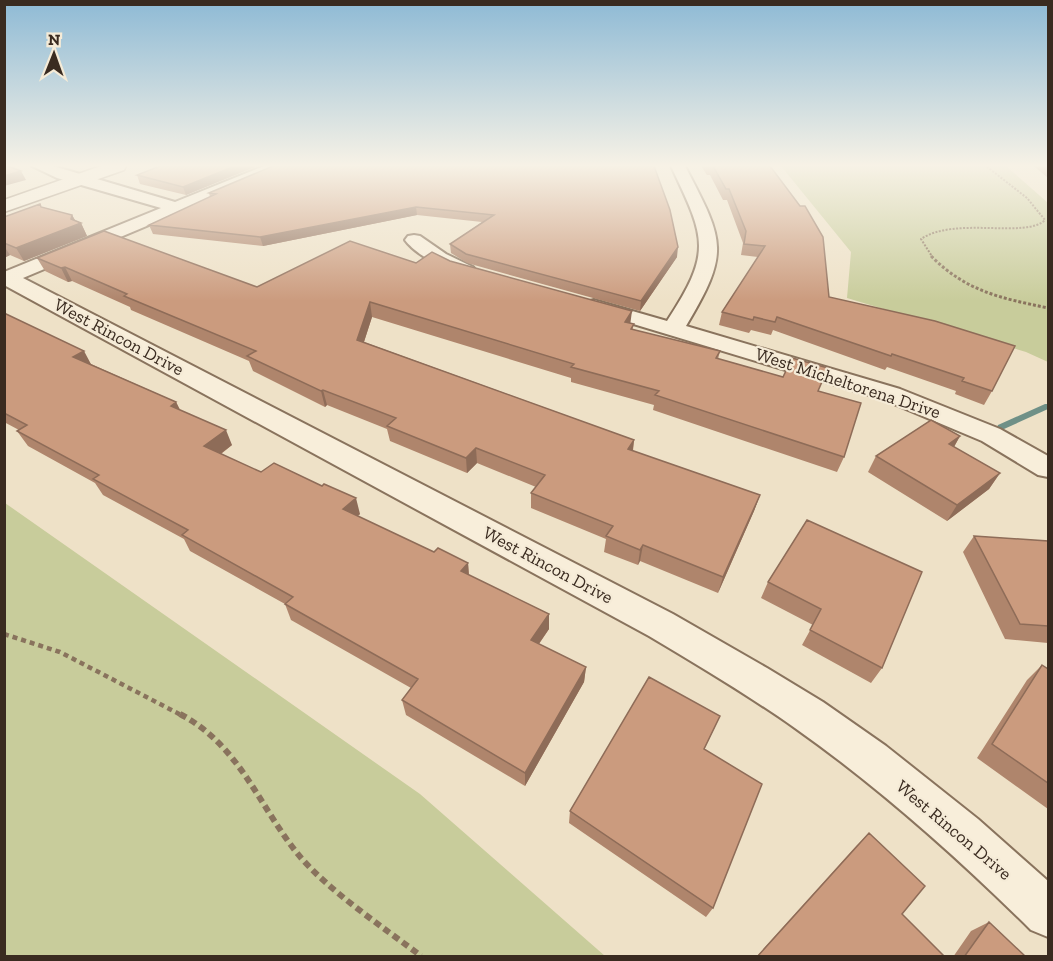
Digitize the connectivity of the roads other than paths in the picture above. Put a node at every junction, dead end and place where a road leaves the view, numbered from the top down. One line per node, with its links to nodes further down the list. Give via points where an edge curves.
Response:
1 (170, 211): 8 (street, West Rincon Drive, via 8,278 661,625 731,666 810,716 882,769)
2 (698, 211): 6 (street, via 708,233 707,260 696,292)
3 (414, 240): 4 (street, via 459,269)
4 (481, 275)
5 (572, 300): 6 (street, West Micheltorena Drive)
6 (673, 329): 7 (street, West Micheltorena Drive, via 891,394 992,435)
7 (1048, 468)
8 (1048, 913)

